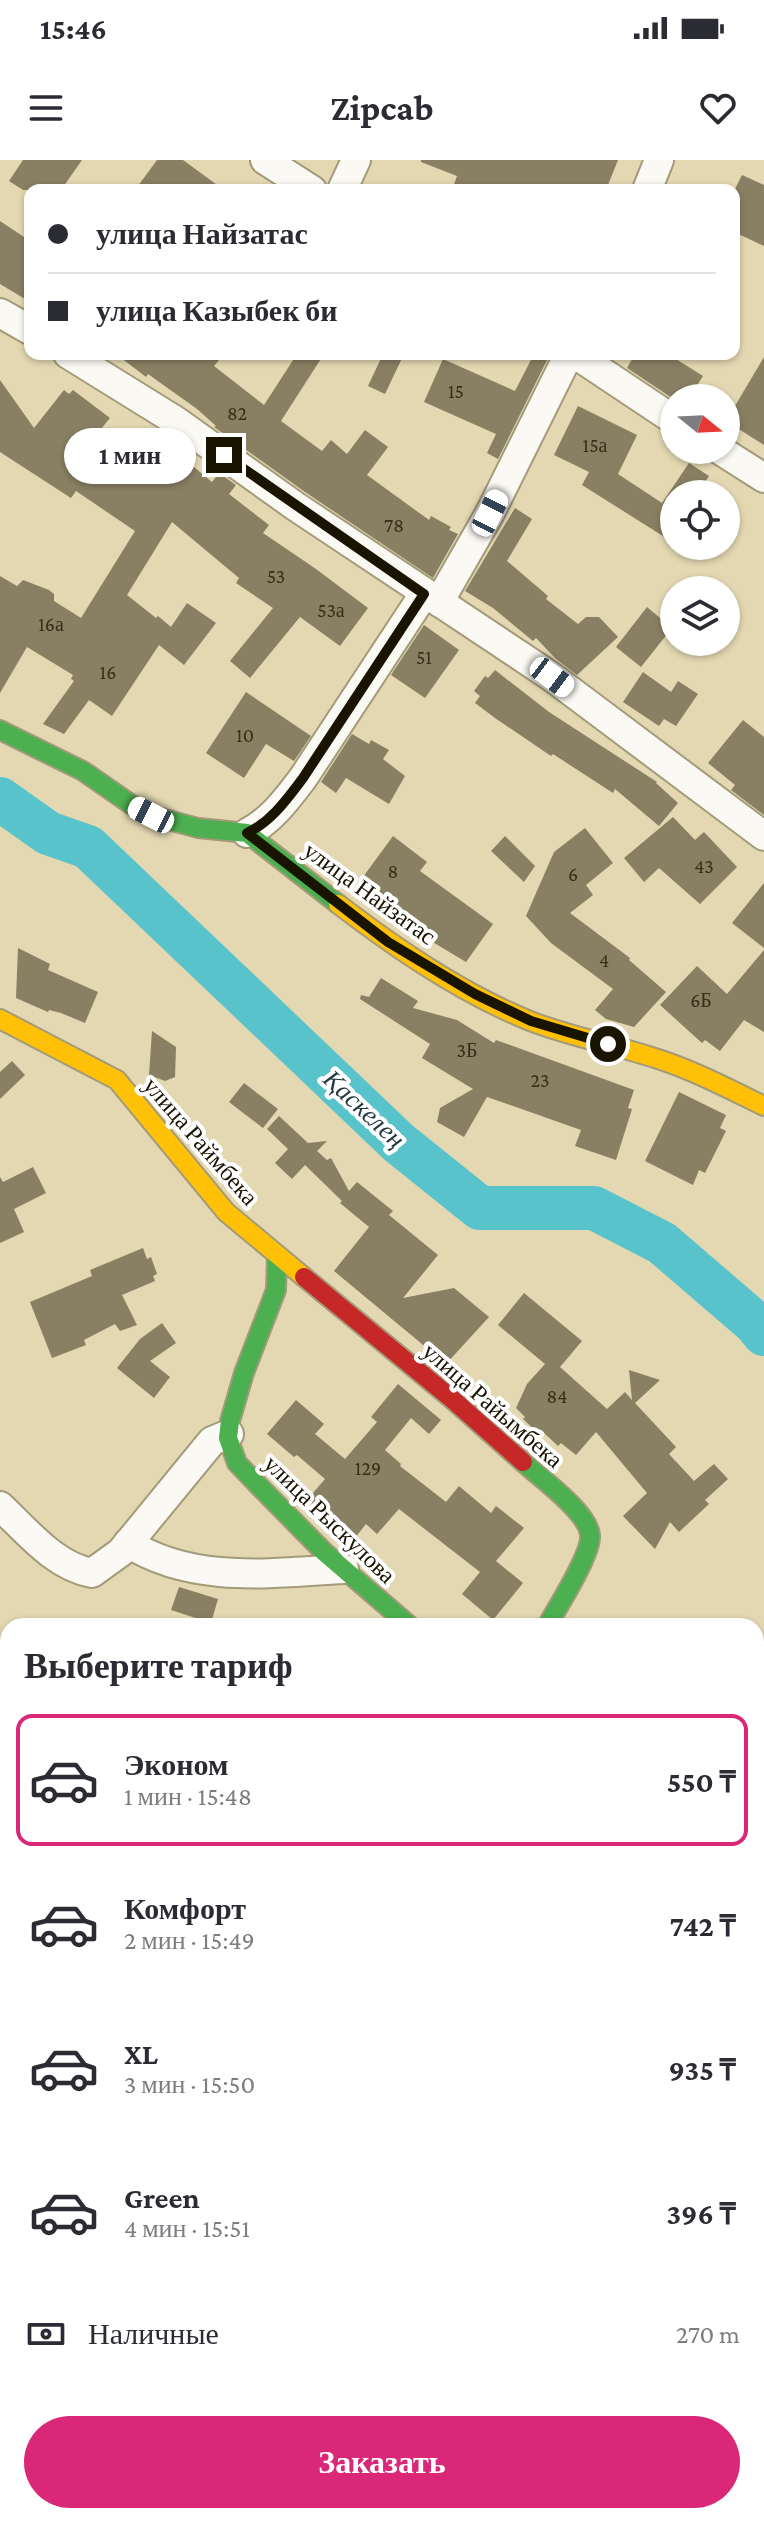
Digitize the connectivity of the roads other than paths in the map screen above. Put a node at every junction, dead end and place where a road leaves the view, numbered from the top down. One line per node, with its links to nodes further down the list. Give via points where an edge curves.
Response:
1 (265, 160): 4 (street)
2 (356, 160): 5 (street)
3 (659, 160): 6 (street)
4 (303, 184)
5 (345, 184)
6 (649, 184)
7 (0, 313): 8 (street)
8 (24, 327)
9 (78, 360): 15 (street, via 176,421)
10 (574, 360): 15 (street, via 490,513)
11 (584, 360): 12 (street)
12 (660, 411)
13 (740, 463): 14 (street)
14 (764, 478)
15 (432, 598): 17 (street, via 283,804); 18 (street, via 552,677)
16 (0, 730): 17 (street, via 85,772 151,815)
17 (247, 833): 20 (street, улица Найзатас, via 388,942 475,994 531,1021 706,1077)
18 (764, 836)
19 (0, 1019): 21 (street, улица Раймбека, via 117,1080 226,1212)
20 (764, 1106)
21 (277, 1255): 22 (street, via 276,1290 244,1373); 27 (street, улица Райымбека, via 579,1512 590,1535 586,1554)
22 (229, 1434): 24 (street, via 212,1441); 25 (street, улица Рыскулова, via 237,1463)
23 (0, 1506): 24 (street, via 75,1569 92,1573)
24 (128, 1543): 25 (street, via 183,1567 229,1574)
25 (344, 1569): 26 (street, улица Рыскулова)
26 (401, 1618)
27 (551, 1618)

